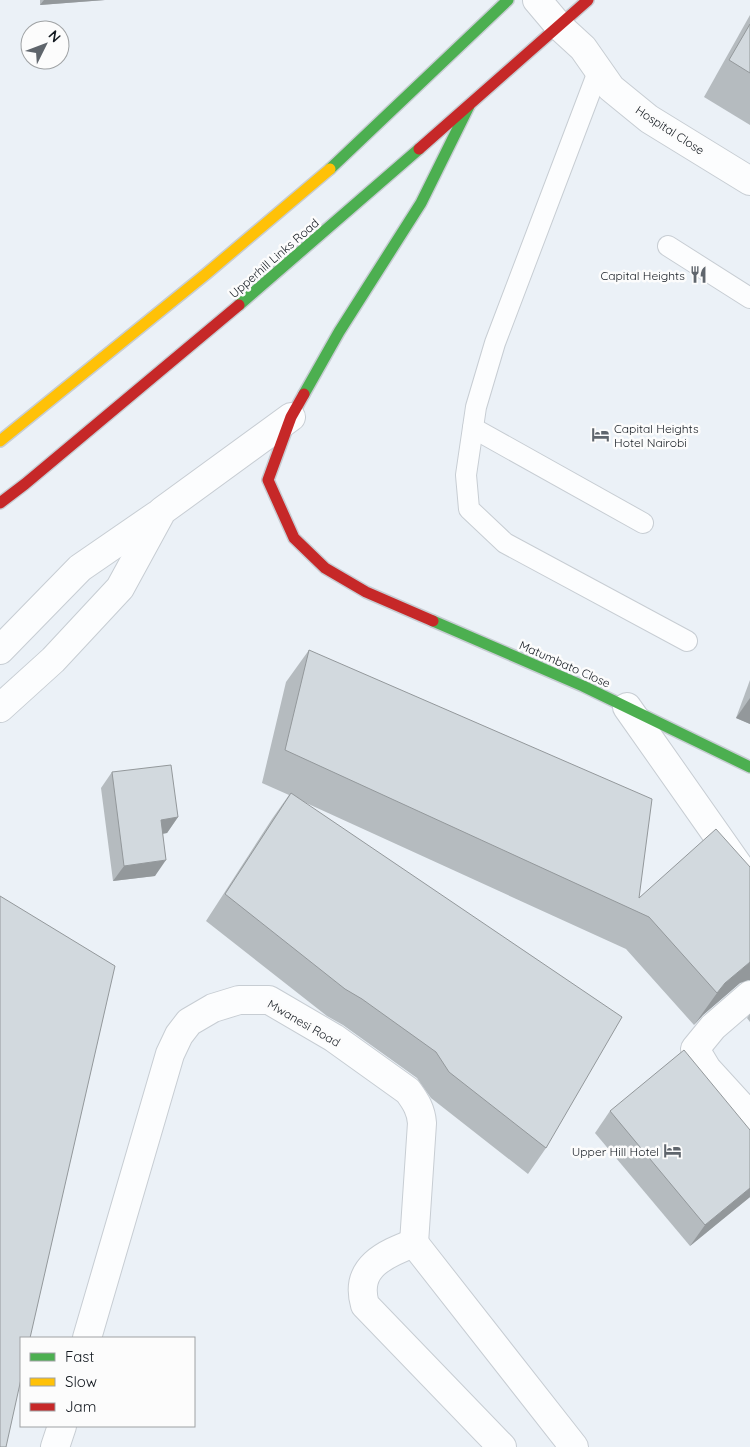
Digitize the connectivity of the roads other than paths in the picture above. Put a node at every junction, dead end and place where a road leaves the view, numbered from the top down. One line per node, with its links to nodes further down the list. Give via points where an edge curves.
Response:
1 (508, 0): 12 (street, via 342,159)
2 (537, 0): 4 (street, Hospital Close)
3 (588, 0): 4 (street)
4 (559, 26): 5 (street, Hospital Close); 6 (street, Upperhill Links Road)
5 (599, 69): 7 (street, Hospital Close, via 611,88 649,119); 11 (lane, via 496,343)
6 (469, 106): 10 (street, Matumbato Close, via 421,203 339,332); 13 (street, Upperhill Links Road, via 280,271)
7 (750, 181)
8 (668, 246): 9 (lane)
9 (750, 298)
10 (291, 417): 14 (street); 18 (street, Matumbato Close, via 268,480 294,538 325,568 366,592)
11 (473, 428): 15 (lane); 16 (lane, via 466,475 470,509 505,543)
12 (0, 441)
13 (0, 503)
14 (162, 511): 17 (street, via 80,568); 19 (street, via 120,588 54,660)
15 (643, 523)
16 (687, 641)
17 (0, 650)
18 (627, 707): 20 (street, Matumbato Close); 21 (street)
19 (0, 708)
20 (750, 767)
21 (750, 882)
22 (750, 995): 23 (street, via 713,1027 695,1048 707,1069)
23 (750, 1116)
24 (414, 1243): 25 (street, Mwanesi Road, via 422,1123 422,1113 416,1102 408,1091 334,1038 269,1000 239,1000 213,1008 189,1022 170,1054); 28 (street, via 393,1251 368,1271 361,1293 365,1305); 29 (street)
25 (87, 1337)
26 (62, 1427): 27 (street)
27 (55, 1447)
28 (502, 1447)
29 (574, 1447)

